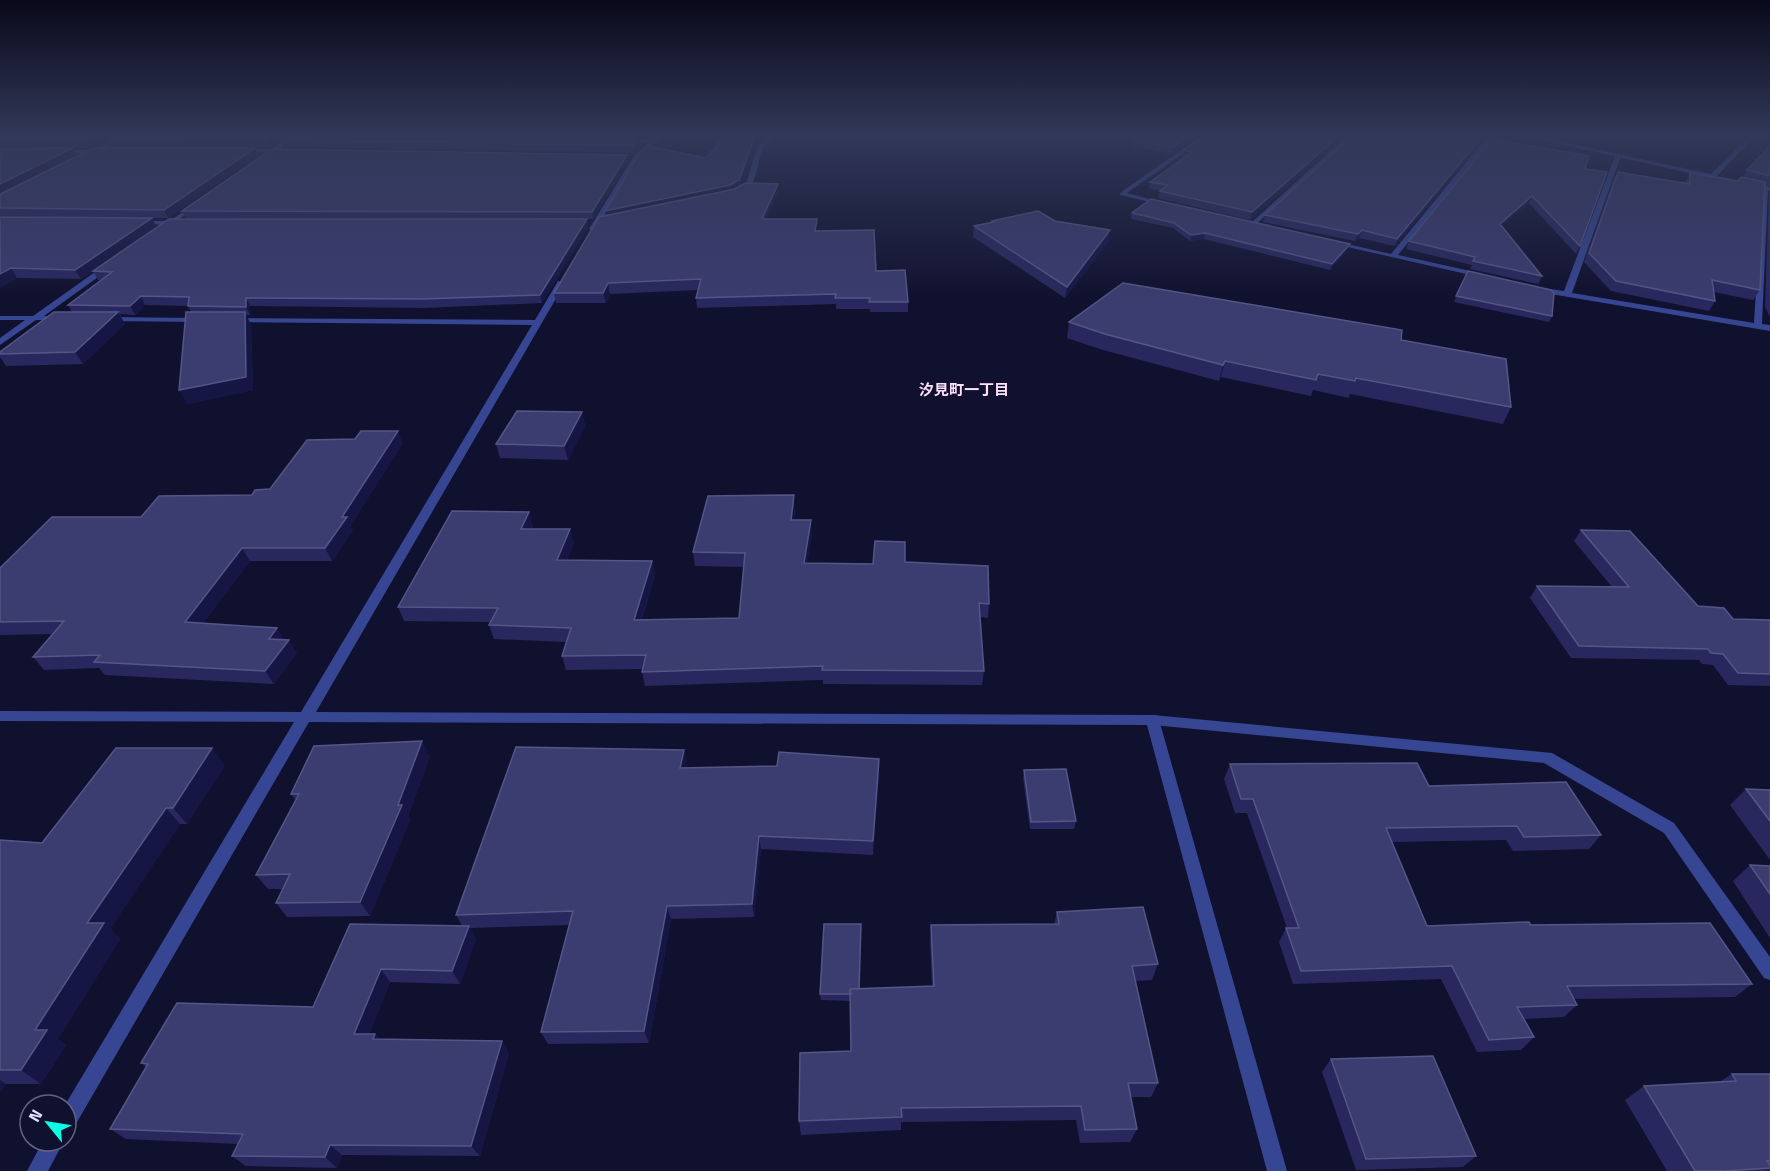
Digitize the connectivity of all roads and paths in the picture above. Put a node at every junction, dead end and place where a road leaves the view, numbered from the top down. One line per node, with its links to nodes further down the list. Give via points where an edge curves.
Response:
1 (613, 191): 19 (street)
2 (740, 191): 8 (street)
3 (1127, 191): 10 (street, via 1122,194)
4 (1290, 191): 15 (street)
5 (1446, 191): 20 (street)
6 (1605, 191): 25 (street)
7 (1768, 191): 33 (street)
8 (733, 195)
9 (208, 197): 13 (street)
10 (1166, 204)
11 (1242, 222): 15 (street)
12 (125, 223): 13 (street)
13 (170, 223): 14 (street); 17 (street)
14 (182, 223)
15 (1253, 224): 16 (street)
16 (1264, 227)
17 (161, 230)
18 (1329, 242): 20 (street)
19 (585, 243)
20 (1393, 256): 23 (street)
21 (112, 264): 27 (street)
22 (567, 273): 32 (street)
23 (1494, 279)
24 (1528, 287): 25 (street)
25 (1567, 294): 33 (street)
26 (0, 318): 27 (street)
27 (35, 318): 28 (street); 35 (street)
28 (71, 318)
29 (95, 319): 30 (street)
30 (215, 320)
31 (226, 320): 32 (street)
32 (538, 323): 37 (street)
33 (1758, 326): 34 (street)
34 (1770, 328)
35 (0, 342)
36 (0, 716): 37 (street)
37 (306, 718): 38 (street); 40 (street)
38 (1153, 720): 39 (street, via 1547,757 1669,828); 43 (street)
39 (1770, 972)
40 (78, 1102)
41 (47, 1153): 42 (street)
42 (37, 1171)
43 (1277, 1171)

